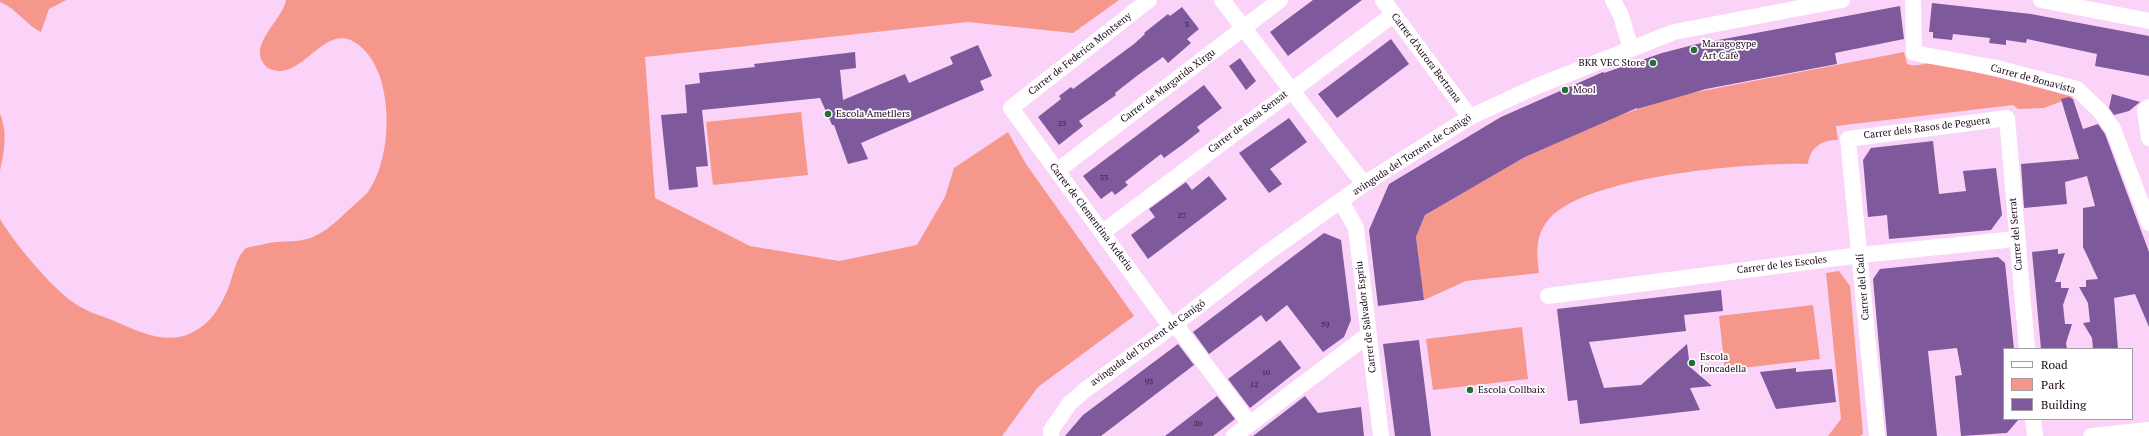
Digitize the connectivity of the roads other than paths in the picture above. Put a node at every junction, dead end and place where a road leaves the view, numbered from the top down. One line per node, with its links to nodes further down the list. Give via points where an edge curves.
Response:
1 (1149, 0): 15 (street, Carrer de Federica Montseny)
2 (1222, 0): 11 (street)
3 (1280, 0): 11 (street, Carrer de Margarida Xirgu)
4 (1383, 0): 9 (street, Carrer d'Aurora Bertrana)
5 (1613, 0): 12 (street)
6 (1842, 0): 12 (street, avinguda del Torrent de Canigó, via 1674,32)
7 (1914, 0): 23 (street, Carrer de Bonavista, via 1914,53 1997,68 2077,89 2086,96 2113,129)
8 (2041, 0): 10 (street)
9 (1394, 14): 13 (street, Carrer de Rosa Sensat); 16 (street, Carrer d'Aurora Bertrana)
10 (2149, 20)
11 (1244, 28): 13 (street); 20 (street, Carrer de Margarida Xirgu)
12 (1631, 49): 16 (street, avinguda del Torrent de Canigó, via 1535,87)
13 (1291, 89): 21 (street); 24 (street, Carrer de Rosa Sensat)
14 (2149, 107): 18 (street, via 2145,110)
15 (1011, 108): 20 (street, Carrer de Clementina Arderiu)
16 (1470, 117): 21 (street, avinguda del Torrent de Canigó)
17 (2007, 118): 19 (street, Carrer dels Rasos de Peguera); 25 (street, Carrer del Serrat)
18 (2149, 138)
19 (1848, 139): 26 (street, Carrer del Cadí)
20 (1057, 171): 24 (street, Carrer de Clementina Arderiu)
21 (1364, 184): 22 (street, avinguda del Torrent de Canigó)
22 (1341, 201): 28 (street, avinguda del Torrent de Canigó, via 1267,253); 29 (street, Carrer de Salvador Espriu, via 1356,228)
23 (2149, 223)
24 (1103, 232): 28 (street, Carrer de Clementina Arderiu)
25 (2016, 239): 26 (street, Carrer de les Escoles); 30 (street, Carrer del Serrat)
26 (1860, 255): 27 (street, Carrer de les Escoles); 37 (street, Carrer del Cadí)
27 (1548, 296)
28 (1173, 326): 32 (street, Carrer de Clementina Arderiu); 34 (street, avinguda del Torrent de Canigó, via 1070,403 1051,430)
29 (1368, 335): 32 (street); 36 (street, Carrer de Salvador Espriu)
30 (2026, 348)
31 (2033, 420): 38 (street)
32 (1250, 424): 35 (street)
33 (2149, 430): 39 (street)
34 (1051, 436)
35 (1234, 436)
36 (1381, 436)
37 (1877, 436)
38 (2035, 436)
39 (2091, 436)

